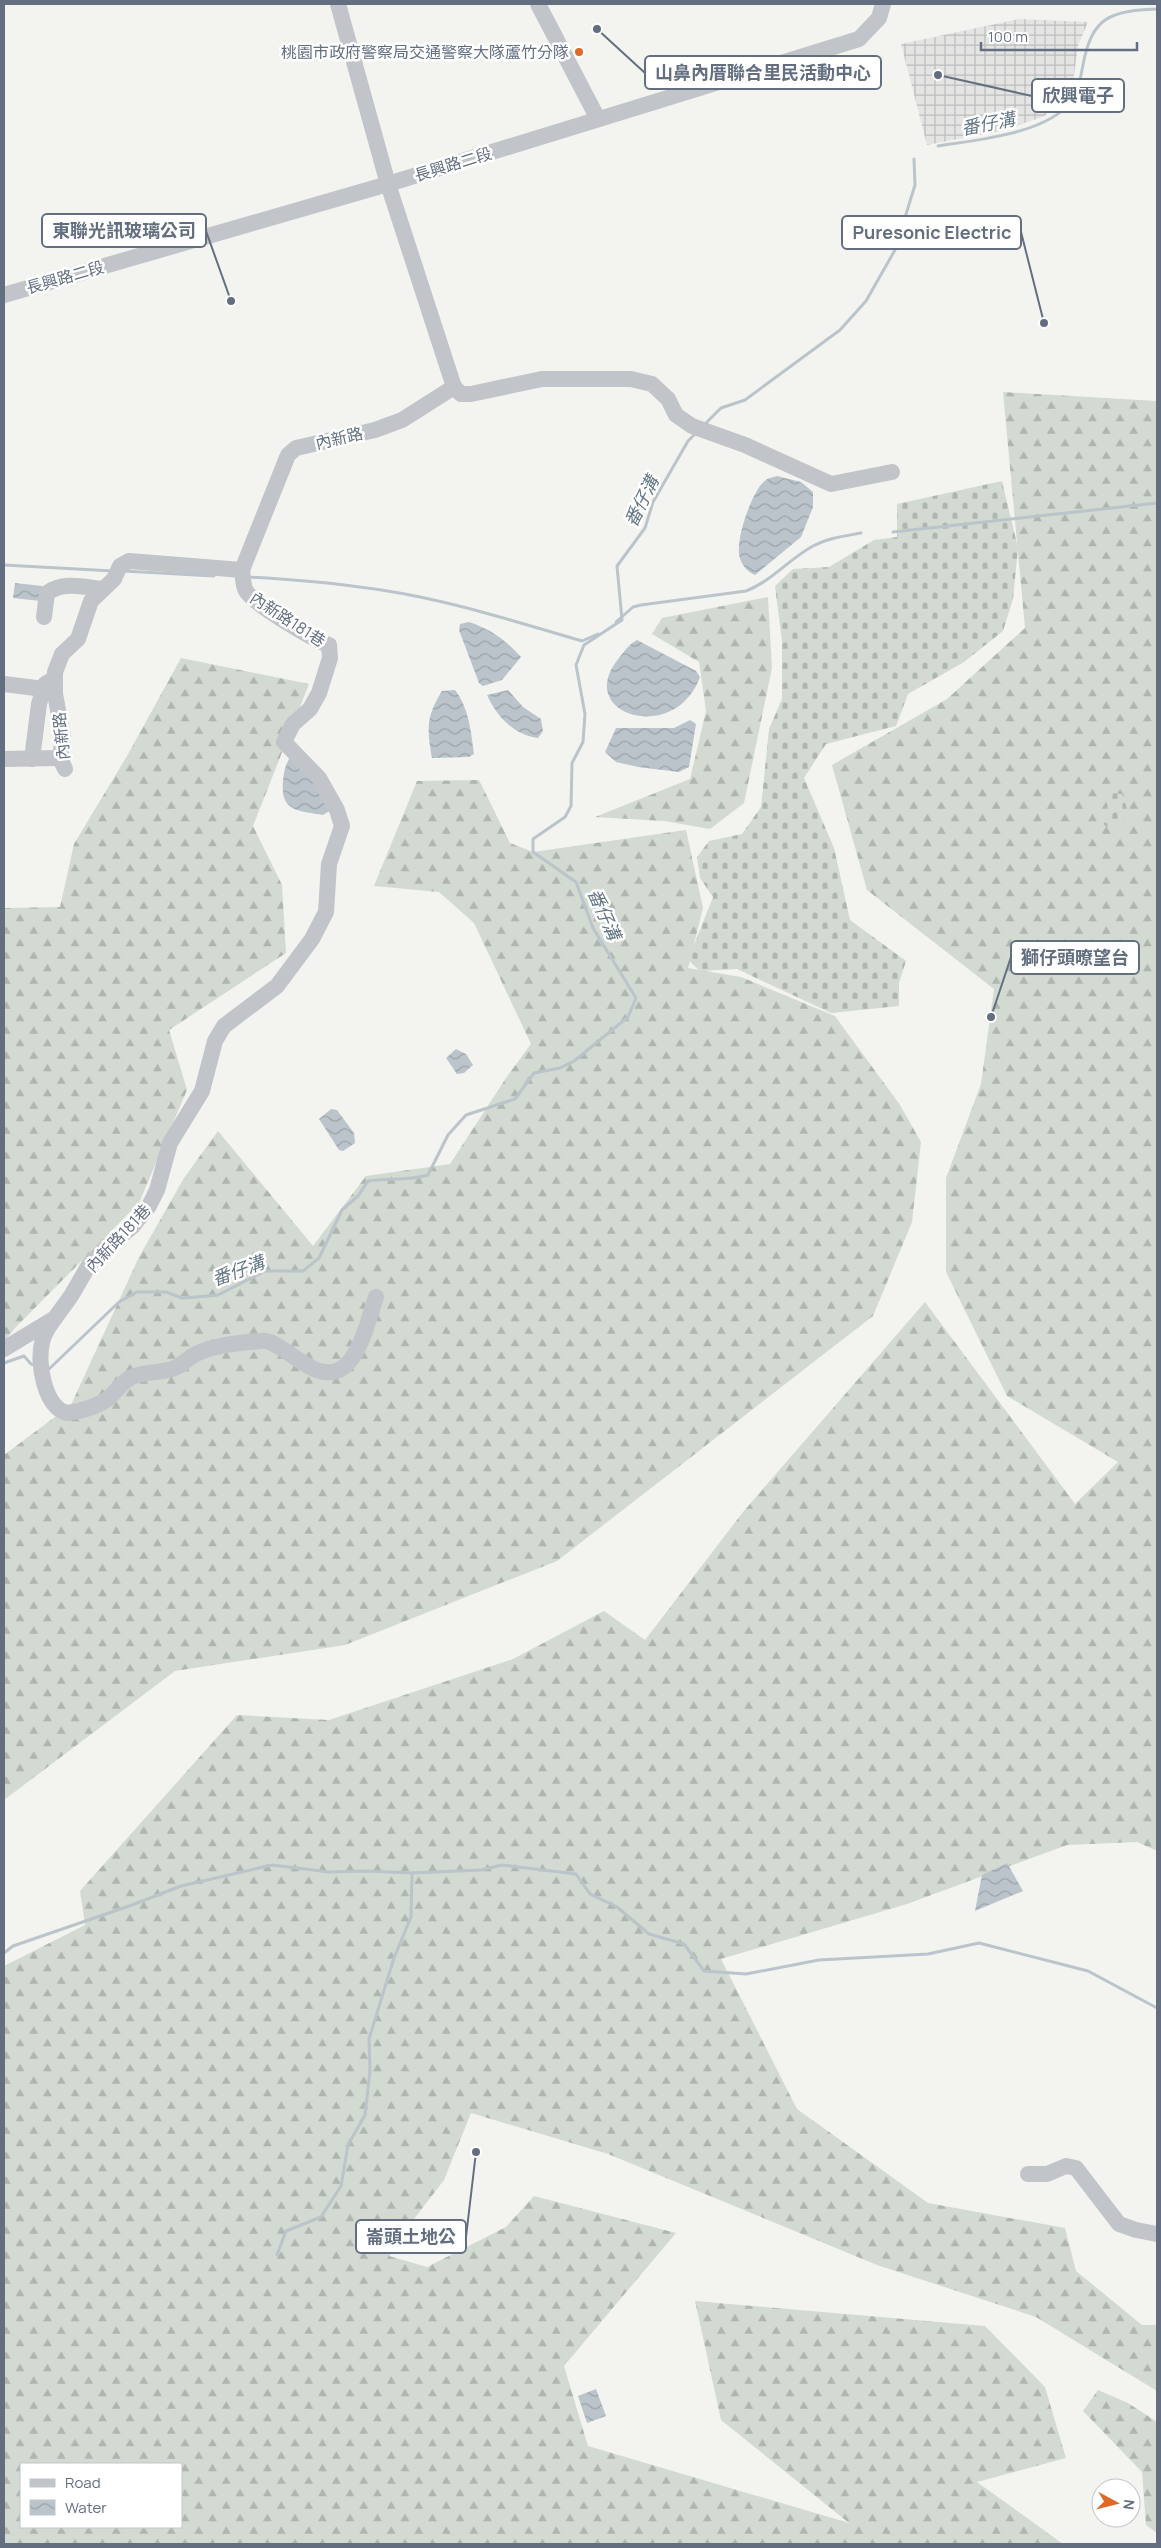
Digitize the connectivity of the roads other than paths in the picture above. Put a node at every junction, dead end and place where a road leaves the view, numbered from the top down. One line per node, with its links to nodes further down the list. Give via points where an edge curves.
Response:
1 (338, 4): 5 (street)
2 (538, 4): 4 (street)
3 (883, 4): 4 (street, 長興路二段, via 879,18 860,39)
4 (598, 119): 5 (street, 長興路二段)
5 (388, 184): 6 (street, 長興路二段); 7 (street)
6 (4, 295)
7 (454, 387): 8 (street, via 461,394 471,394 542,379 631,379 652,384 668,399 676,415 692,426 746,445 831,484); 9 (street, 內新路, via 402,420 375,430 296,448 288,455)
8 (892, 472)
9 (242, 570): 10 (street, 內新路, via 129,561 120,566 114,579); 17 (street, 內新路181巷, via 245,591 259,603 315,640 330,645 330,658 319,693 310,709 293,724 284,742 319,778 342,826 329,864 326,912 312,939 277,986 224,1026 215,1041 202,1091 170,1144 149,1206 132,1227 90,1264)
10 (102, 589): 11 (street, via 57,586 47,593); 12 (street, 內新路, via 91,601 78,639 62,654)
11 (44, 617)
12 (50, 683): 13 (street); 15 (street, via 32,741); 15 (street, 內新路, via 63,737 62,763)
13 (4, 684)
14 (4, 759): 15 (street)
15 (32, 759)
16 (376, 1297): 17 (street, via 360,1344 347,1364 338,1370 326,1372 311,1368 267,1340 226,1345 196,1353 186,1363 174,1368 129,1378 107,1399 85,1410 67,1413 54,1405 42,1377 42,1341)
17 (55, 1318): 18 (street, 內新路181巷)
18 (4, 1350)
19 (1028, 2174): 20 (street, via 1047,2174 1066,2166 1076,2168 1119,2224)
20 (1157, 2234)

